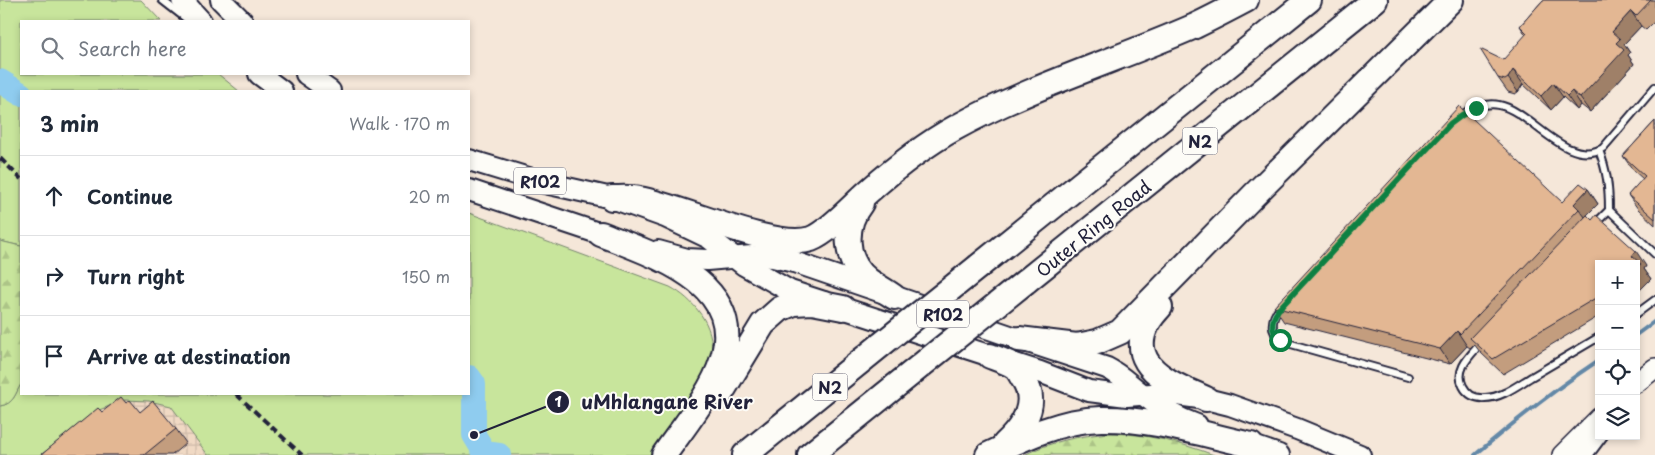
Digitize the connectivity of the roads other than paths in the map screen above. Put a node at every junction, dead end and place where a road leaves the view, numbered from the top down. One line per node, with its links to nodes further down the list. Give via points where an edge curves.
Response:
1 (162, 0): 8 (lane)
2 (182, 0): 9 (main road)
3 (221, 0): 10 (main road)
4 (1246, 0): 20 (highway, via 1196,25 984,112 927,146)
5 (1309, 0): 49 (highway, N2, bridge)
6 (1375, 0): 45 (highway, Outer Ring Road / N2, bridge)
7 (1451, 0): 21 (highway)
8 (189, 20)
9 (201, 20)
10 (241, 20)
11 (260, 75): 14 (main road)
12 (307, 75): 15 (main road)
13 (1655, 87): 17 (lane)
14 (281, 90)
15 (329, 90)
16 (1450, 124): 17 (lane, via 1476,108 1499,105 1515,111 1561,144 1584,152)
17 (1601, 149): 23 (lane, via 1609,187)
18 (470, 160): 22 (main road, R102)
19 (470, 190): 25 (main road, R102)
20 (871, 190): 22 (highway, via 824,231 811,239 797,241 759,235 638,199); 28 (highway, via 852,219 849,249 851,258 867,279)
21 (1254, 195): 33 (highway, via 1120,332 1077,346); 41 (highway, via 1196,269 1156,311 1141,340 1143,357 1151,368 1164,379)
22 (612, 198): 27 (main road, R102, via 665,217 709,238)
23 (1609, 210): 24 (lane); 26 (lane)
24 (1589, 230)
25 (601, 234): 27 (main road, R102, via 687,259); 48 (highway, via 657,256 688,274 713,295 725,322 722,361 705,395)
26 (1655, 254)
27 (735, 258): 28 (main road, R102, via 752,256 787,260); 31 (main road, R102, via 790,291)
28 (894, 297): 33 (main road, R102)
29 (1655, 300): 32 (lane)
30 (1284, 303): 38 (lane, via 1272,324 1280,340)
31 (843, 308): 36 (main road, R102); 48 (highway, via 812,302 794,303 770,316 720,394)
32 (1640, 311)
33 (1019, 339): 40 (main road, R102, via 1107,368)
34 (1485, 339): 35 (lane, via 1466,360 1461,372 1461,383 1474,398 1494,397)
35 (1595, 339)
36 (990, 356): 40 (main road, R102, via 1089,392 1127,396); 46 (highway, via 1016,368 1028,387 1030,398 1024,423)
37 (1655, 368): 39 (street)
38 (1408, 377)
39 (1640, 380)
40 (1142, 394): 41 (main road, R102, via 1162,393); 44 (main road, R102, via 1184,421)
41 (1206, 399): 47 (main road, R102)
42 (1595, 422): 51 (street)
43 (1595, 436): 52 (main road)
44 (1251, 445): 46 (highway, via 1157,424 1100,419 1047,429); 50 (main road, R102)
45 (819, 448)
46 (993, 453)
47 (1361, 454)
48 (666, 455)
49 (745, 455)
50 (1278, 455)
51 (1562, 455)
52 (1581, 455)

